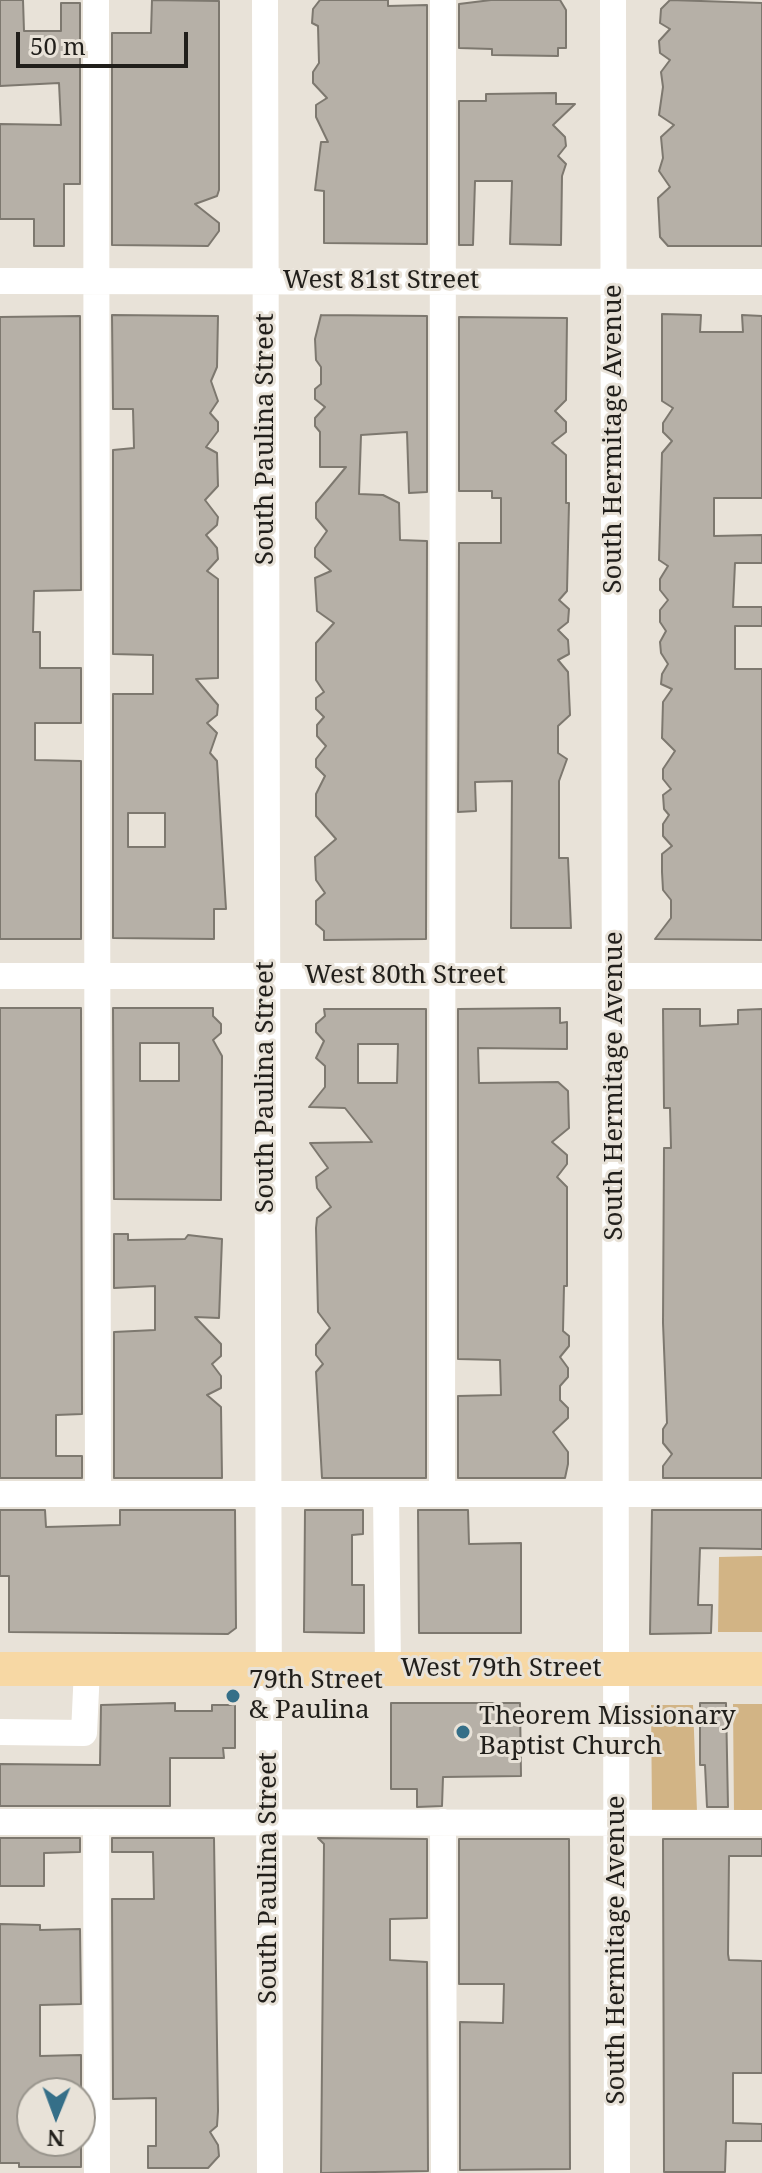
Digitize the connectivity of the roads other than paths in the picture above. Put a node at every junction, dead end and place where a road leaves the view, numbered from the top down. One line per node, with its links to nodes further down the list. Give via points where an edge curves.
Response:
1 (96, 0): 6 (street)
2 (265, 0): 7 (street, South Paulina Street)
3 (443, 0): 8 (street)
4 (613, 0): 9 (street, South Hermitage Avenue)
5 (0, 281): 6 (street, West 81st Street)
6 (96, 281): 7 (street, West 81st Street); 12 (street)
7 (266, 281): 8 (street, West 81st Street); 13 (street, South Paulina Street)
8 (444, 281): 9 (street, West 81st Street); 14 (street)
9 (614, 282): 10 (street, West 81st Street); 15 (street, South Hermitage Avenue)
10 (762, 282)
11 (0, 976): 12 (street, West 80th Street)
12 (97, 976): 13 (street, West 80th Street); 18 (street)
13 (266, 976): 14 (street, West 80th Street); 19 (street, South Paulina Street)
14 (443, 976): 15 (street, West 80th Street); 21 (street)
15 (615, 976): 16 (street, West 80th Street); 22 (street, South Hermitage Avenue)
16 (762, 976)
17 (0, 1494): 18 (street)
18 (98, 1494): 19 (street)
19 (268, 1494): 20 (street); 26 (street, South Paulina Street)
20 (386, 1494): 21 (street); 27 (street)
21 (442, 1494): 22 (street)
22 (616, 1494): 23 (street); 28 (street, South Hermitage Avenue)
23 (762, 1494)
24 (0, 1669): 25 (main road, West 79th Street)
25 (87, 1669): 26 (main road, West 79th Street); 30 (street, via 84,1733)
26 (268, 1669): 27 (main road, West 79th Street); 33 (street, South Paulina Street)
27 (388, 1669): 28 (main road, West 79th Street)
28 (616, 1669): 29 (main road, West 79th Street); 35 (street, South Hermitage Avenue)
29 (762, 1669)
30 (0, 1732)
31 (0, 1822): 32 (street)
32 (96, 1822): 33 (street); 37 (street)
33 (269, 1822): 34 (street); 38 (street, South Paulina Street)
34 (443, 1822): 35 (street); 39 (street)
35 (616, 1822): 36 (street); 40 (street, South Hermitage Avenue)
36 (762, 1823)
37 (97, 2173)
38 (270, 2173)
39 (444, 2173)
40 (617, 2173)

